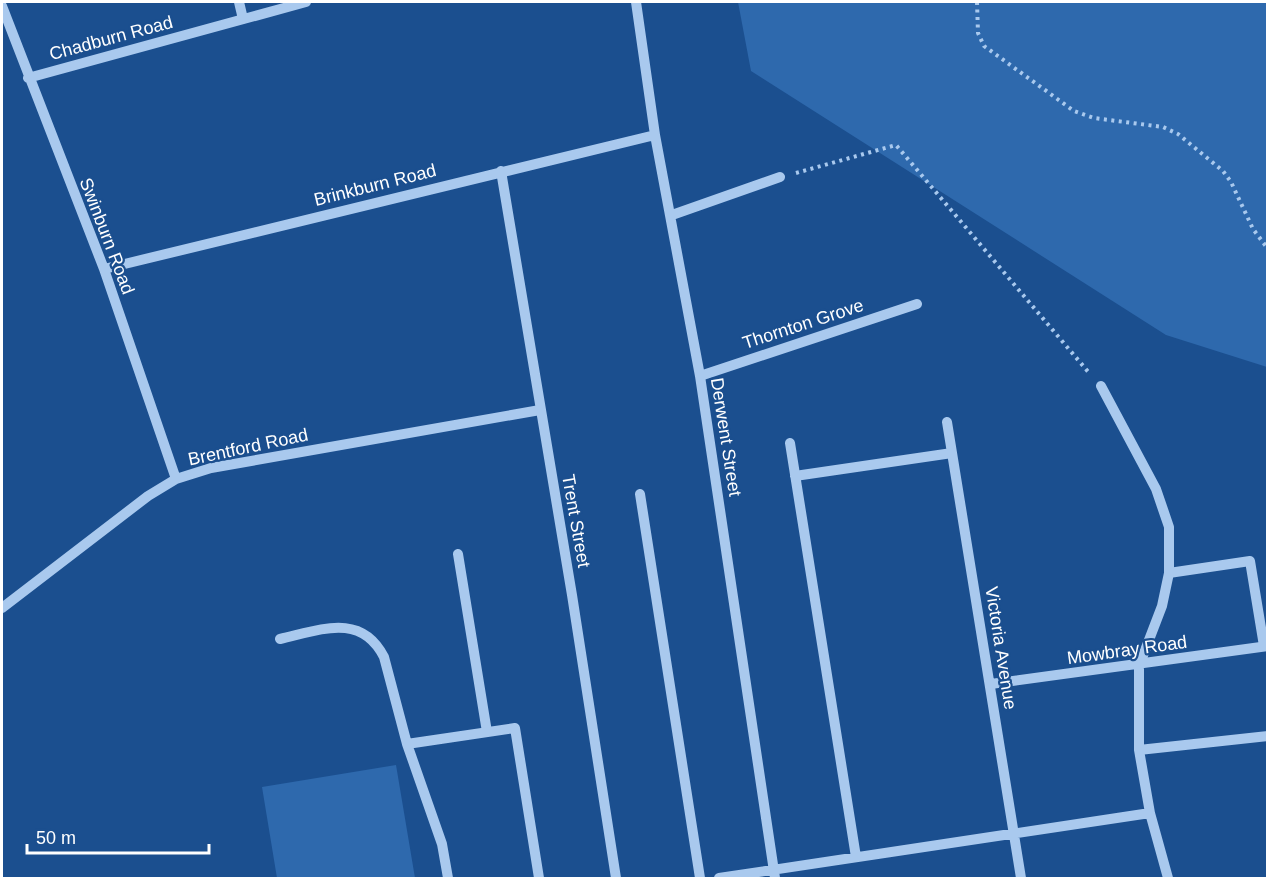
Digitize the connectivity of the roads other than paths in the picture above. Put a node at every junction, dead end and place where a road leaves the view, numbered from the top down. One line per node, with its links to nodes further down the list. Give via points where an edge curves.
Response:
1 (239, 2): 5 (street)
2 (306, 2): 5 (street, Chadburn Road)
3 (636, 2): 7 (street, Derwent Street)
4 (2, 6): 6 (street, Swinburn Road)
5 (243, 19): 6 (street, Chadburn Road)
6 (28, 78): 11 (street, Swinburn Road)
7 (655, 135): 8 (street, Brinkburn Road); 10 (street, Derwent Street)
8 (501, 171): 11 (street, Brinkburn Road); 15 (street, Trent Street)
9 (780, 177): 10 (street)
10 (672, 215): 13 (street, Derwent Street)
11 (104, 269): 20 (street, Swinburn Road)
12 (917, 303): 13 (street, Thornton Grove)
13 (700, 375): 36 (street, Derwent Street)
14 (1101, 386): 23 (street, via 1163,508 1169,527)
15 (540, 410): 20 (street, Brentford Road, via 211,468); 39 (street, Trent Street)
16 (947, 423): 18 (street, Victoria Avenue)
17 (790, 443): 19 (street)
18 (952, 453): 19 (street); 28 (street, Victoria Avenue)
19 (795, 476): 35 (street)
20 (176, 479): 24 (street, Brentford Road, via 148,496)
21 (640, 494): 40 (street)
22 (458, 554): 29 (street)
23 (1169, 573): 26 (street, via 1250,561); 27 (street, via 1162,606)
24 (2, 608)
25 (280, 639): 31 (street, via 335,627 349,628 370,638 384,657)
26 (1266, 646): 27 (street, Mowbray Road)
27 (1139, 666): 28 (street, Mowbray Road); 32 (street)
28 (991, 684): 34 (street, Victoria Avenue)
29 (487, 732): 31 (street); 38 (street, via 515,728)
30 (1268, 736): 32 (street)
31 (407, 744): 37 (street, via 442,844)
32 (1139, 750): 33 (street)
33 (1150, 813): 34 (street); 43 (street)
34 (1013, 832): 35 (street); 42 (street, Victoria Avenue)
35 (856, 857): 36 (street)
36 (774, 874): 41 (street)
37 (448, 879)
38 (539, 879)
39 (616, 879)
40 (700, 879)
41 (719, 879)
42 (1021, 879)
43 (1168, 879)

